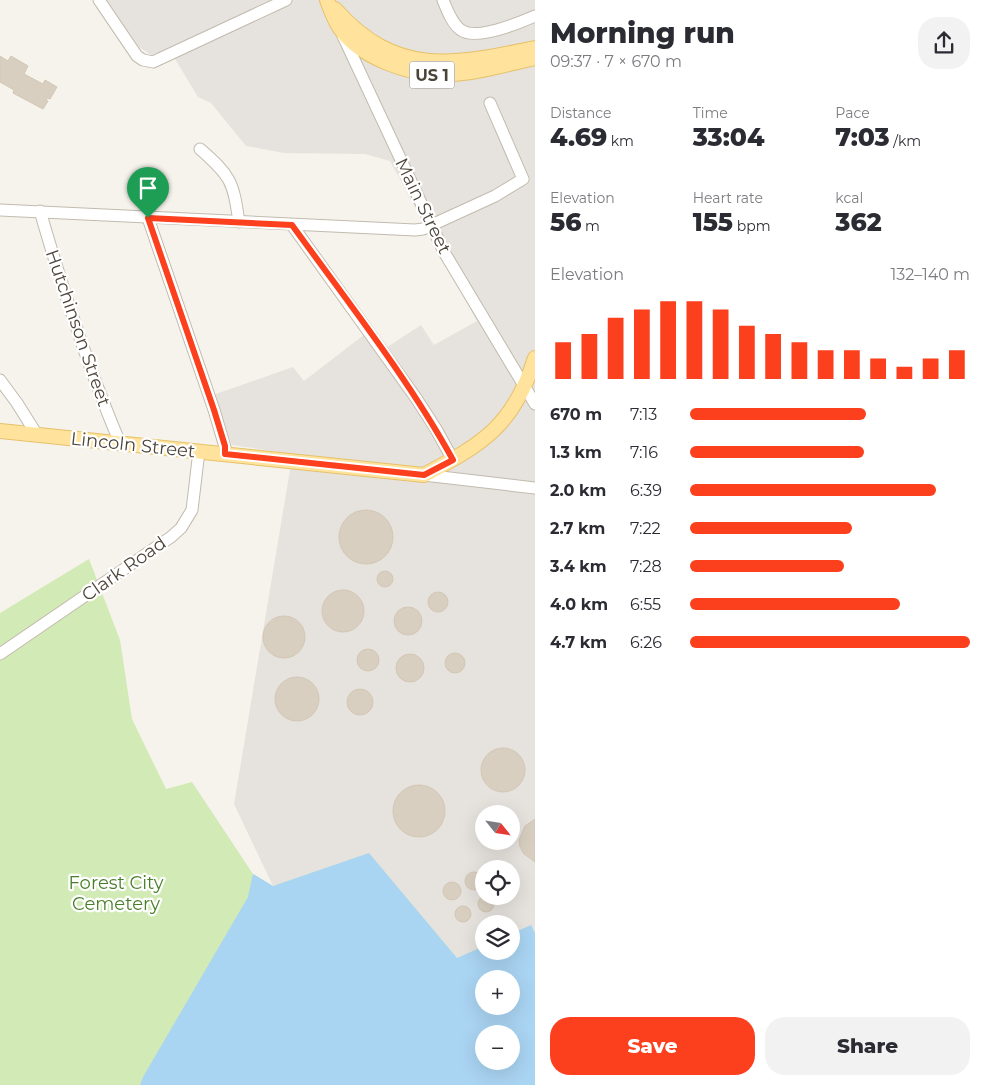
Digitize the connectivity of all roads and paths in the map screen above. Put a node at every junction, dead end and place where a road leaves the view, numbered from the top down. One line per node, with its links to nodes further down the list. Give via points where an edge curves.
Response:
1 (99, 0): 2 (street, via 137,56 147,61 159,60)
2 (286, 0)
3 (328, 0): 6 (main road, Main Street / US 1); 7 (main road, US 1, via 363,35 385,49 420,61 466,61)
4 (443, 0): 5 (street, via 460,30 470,34 504,28)
5 (535, 16)
6 (341, 30): 8 (main road, US 1, via 361,49 378,59 429,75 459,74); 16 (street, Main Street)
7 (535, 48)
8 (535, 58)
9 (490, 103): 16 (street, via 524,179)
10 (200, 149): 14 (street, via 229,179)
11 (0, 210): 12 (street)
12 (40, 211): 13 (street); 23 (street, Hutchinson Street, via 89,366)
13 (148, 218): 14 (street); 25 (street, via 214,410)
14 (239, 222): 15 (street)
15 (292, 225): 16 (street, via 415,230); 26 (street, via 416,398)
16 (432, 225): 19 (street, Main Street, via 456,273)
17 (535, 358): 19 (main road)
18 (0, 380): 22 (street)
19 (525, 388): 20 (street, Main Street); 26 (main road, via 511,411 489,435)
20 (535, 404)
21 (0, 431): 22 (main road, Lincoln Street)
22 (37, 435): 23 (main road, Lincoln Street)
23 (120, 444): 24 (main road, Lincoln Street)
24 (199, 451): 25 (main road, Lincoln Street); 29 (street, Clark Road, via 192,510 181,528)
25 (225, 454): 27 (main road, Lincoln Street)
26 (453, 460): 27 (main road)
27 (424, 475): 28 (street, Lincoln Street)
28 (535, 488)
29 (0, 654)

